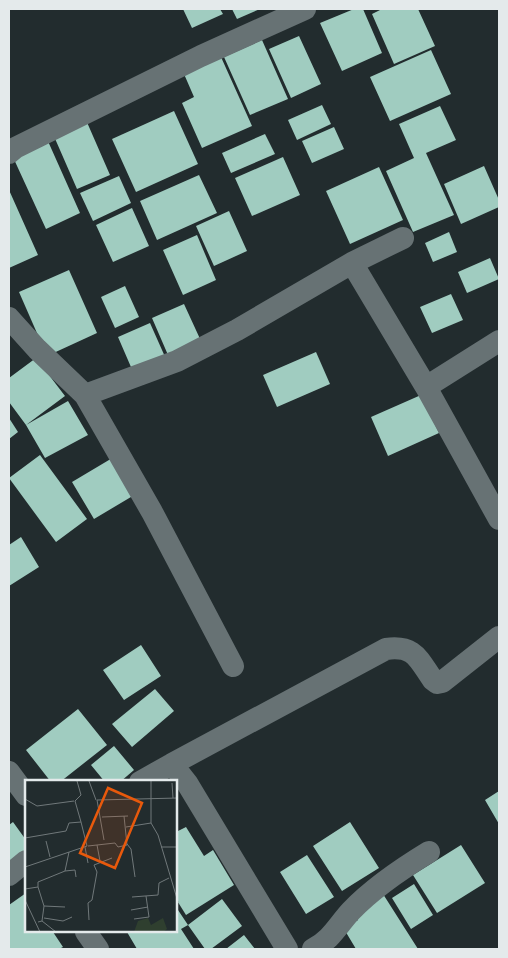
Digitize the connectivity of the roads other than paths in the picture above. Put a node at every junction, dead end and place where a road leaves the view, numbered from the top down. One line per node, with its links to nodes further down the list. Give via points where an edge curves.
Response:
1 (305, 9): 2 (street, via 201,56)
2 (9, 153)
3 (403, 238): 4 (street)
4 (352, 262): 7 (street); 8 (street, via 237,330 186,356)
5 (9, 318): 8 (street)
6 (499, 341): 7 (street)
7 (426, 387): 9 (street)
8 (85, 394): 11 (street)
9 (499, 519)
10 (499, 637): 12 (street, via 437,683 412,652 399,647 386,649)
11 (233, 666)
12 (172, 764): 14 (street); 21 (street, via 187,783)
13 (9, 772): 15 (street)
14 (144, 780)
15 (25, 793)
16 (429, 852): 22 (street, via 370,894 325,943)
17 (25, 862): 18 (street)
18 (9, 875)
19 (87, 933): 20 (street)
20 (98, 949)
21 (287, 949)
22 (313, 949)

